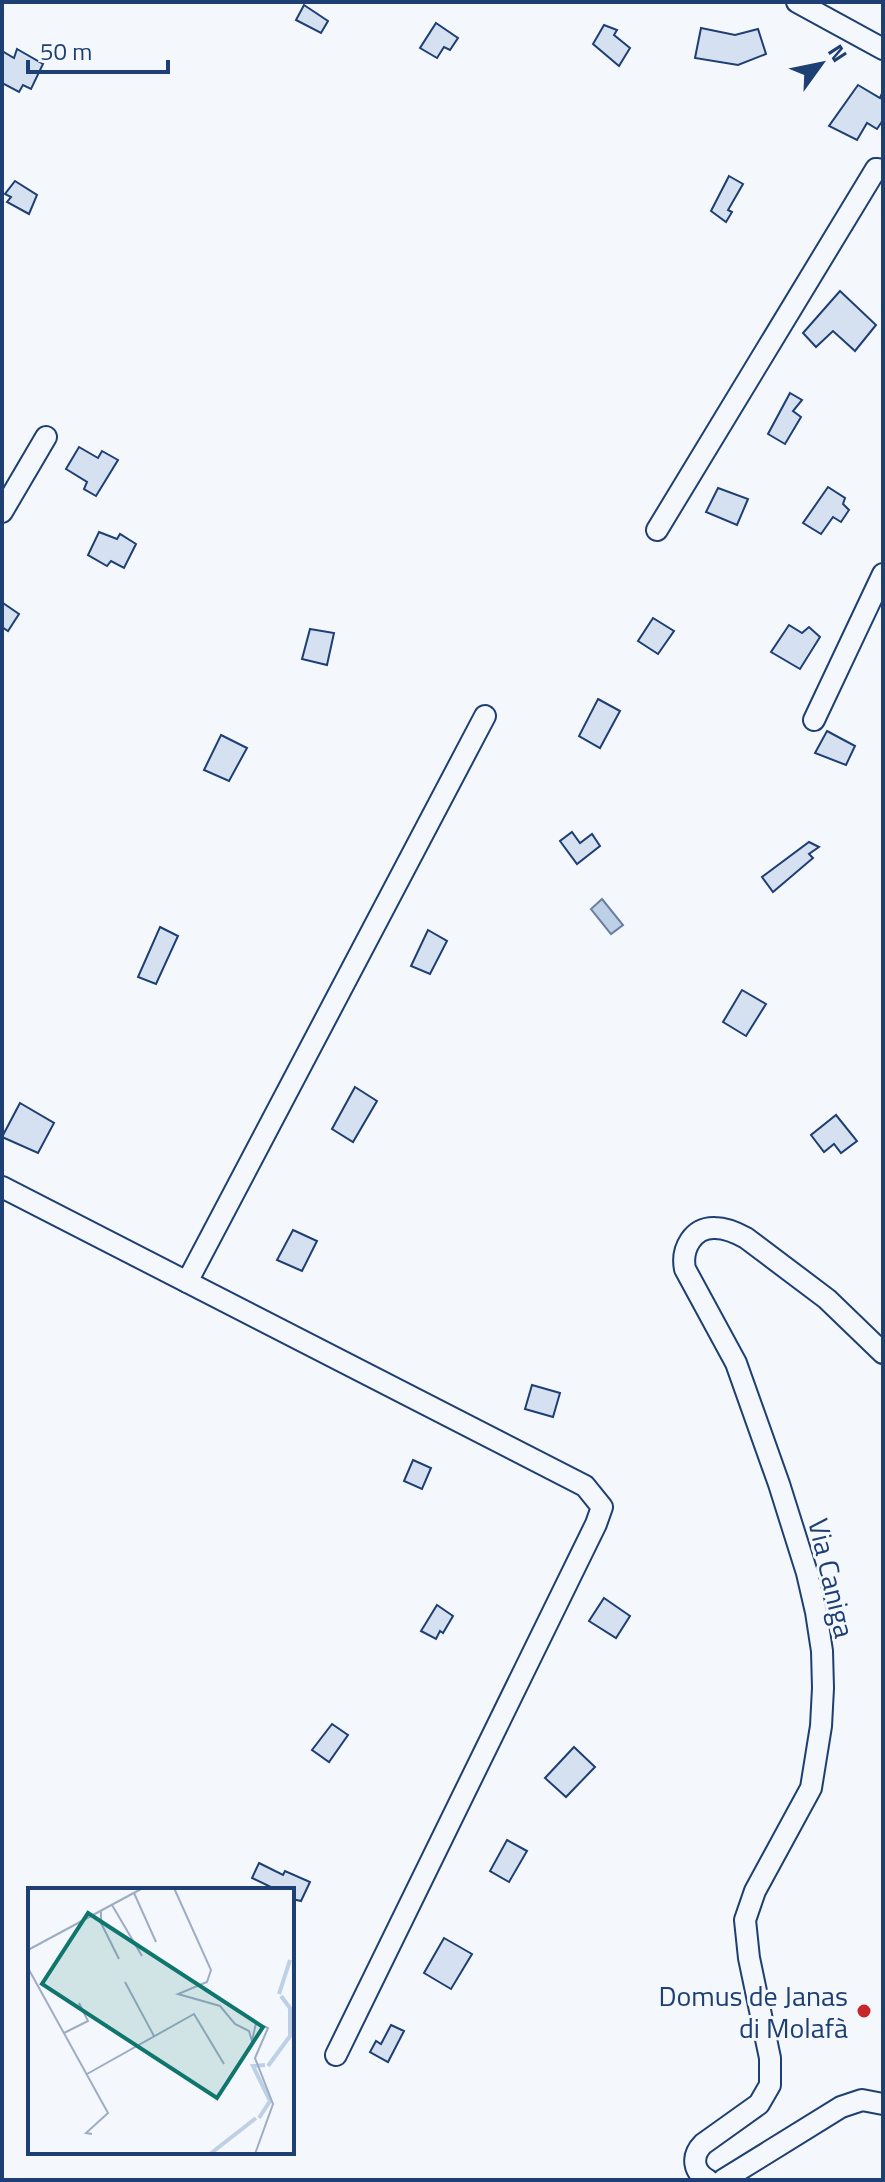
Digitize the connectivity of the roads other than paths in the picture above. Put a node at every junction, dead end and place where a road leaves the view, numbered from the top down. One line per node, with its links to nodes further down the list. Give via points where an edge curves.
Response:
1 (797, 2): 2 (street)
2 (883, 49)
3 (883, 170): 6 (street, via 876,169)
4 (46, 437): 5 (street)
5 (2, 512)
6 (657, 530)
7 (883, 574): 9 (street)
8 (485, 716): 11 (street)
9 (814, 720)
10 (2, 1187): 11 (street)
11 (187, 1282): 13 (street, via 585,1486 602,1507)
12 (883, 1353): 15 (street, Via Caniga, via 827,1299 746,1238 707,1228 691,1239 683,1258 685,1269 736,1363 807,1573 822,1676 811,1788 755,1891 745,1920 770,2058 770,2085 759,2104 697,2150 695,2165)
13 (336, 2055)
14 (883, 2104): 16 (street, via 862,2100 841,2107)
15 (708, 2180)
16 (723, 2180)

